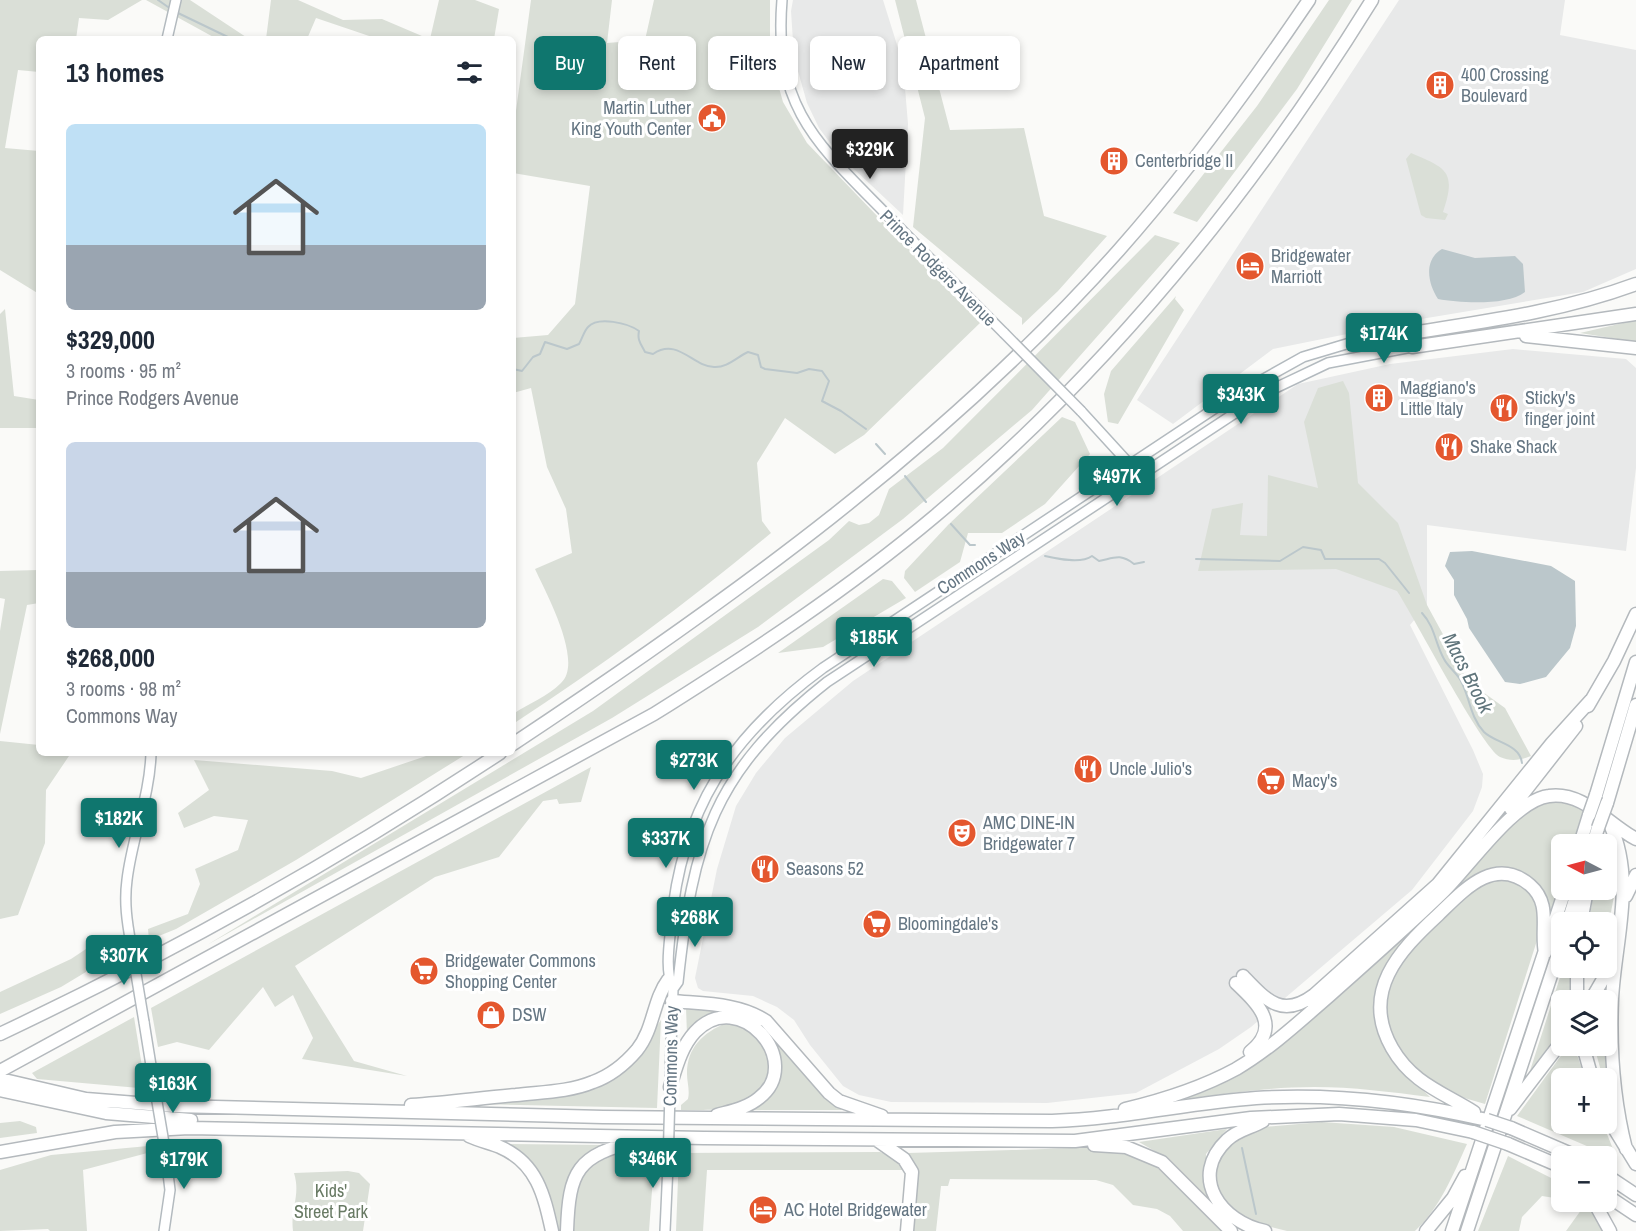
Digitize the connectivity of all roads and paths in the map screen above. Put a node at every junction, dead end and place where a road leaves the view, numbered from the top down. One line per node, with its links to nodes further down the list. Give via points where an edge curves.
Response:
1 (176, 0): 5 (street)
2 (782, 0): 12 (street, Prince Rodgers Avenue, bridge, via 779,33 783,65 806,127 855,185)
3 (1309, 0): 18 (highway, via 1205,146 1145,220 973,398 817,529)
4 (1372, 0): 38 (highway, via 1269,153 1171,278 1058,400 935,515 753,652 654,714)
5 (168, 36)
6 (1636, 284): 8 (highway, via 1543,312)
7 (1636, 314): 9 (highway)
8 (1411, 333): 12 (street, Commons Way, via 1353,342 1303,357 1235,395)
9 (1501, 334): 10 (highway); 11 (highway)
10 (1412, 347): 13 (street, Commons Way, via 1346,358 1297,376)
11 (1636, 348)
12 (1130, 464): 13 (street, Prince Rodgers Avenue); 34 (street, Commons Way, via 823,668 784,696 757,723 722,769 692,828 675,897)
13 (1138, 476): 34 (street, Commons Way, via 827,682 771,730 733,778 707,830 689,894 678,982)
14 (1636, 614): 16 (highway)
15 (1636, 662): 21 (highway, bridge)
16 (1591, 700): 27 (highway, via 1561,747); 40 (highway, via 1438,884 1314,995 1297,1005 1278,1005 1239,980 1262,1011 1266,1029 1260,1044)
17 (1636, 705): 23 (highway, bridge)
18 (516, 742)
19 (152, 756): 71 (street, bridge, via 125,906 170,1190)
20 (495, 756): 36 (highway, via 232,916)
21 (1583, 834)
22 (1597, 834): 27 (highway, via 1575,799 1550,795 1517,811)
23 (1598, 834)
24 (1617, 837): 25 (highway)
25 (1636, 839)
26 (1617, 854): 30 (highway, via 1623,860)
27 (1461, 873): 40 (highway, via 1401,932 1287,1032 1250,1060)
28 (1636, 875): 30 (highway)
29 (1562, 900): 32 (highway)
30 (1624, 900): 31 (highway)
31 (1619, 929): 35 (highway); 59 (highway, via 1612,1012 1617,1094)
32 (1545, 953): 44 (highway, via 1545,910 1539,895 1518,878 1497,874 1468,886 1412,939 1391,966 1384,982 1382,1010 1392,1048 1419,1079); 57 (highway)
33 (1551, 978): 49 (highway)
34 (671, 990): 41 (street, Commons Way); 43 (highway, via 662,989 651,1026 638,1049 592,1083 551,1091); 47 (highway, via 755,1014 766,1021 828,1093 839,1101)
35 (1596, 990)
36 (0, 1034)
37 (1552, 1056): 49 (highway)
38 (0, 1071)
39 (0, 1079): 43 (highway, via 76,1097 129,1104)
40 (1213, 1080): 48 (highway, via 1178,1094)
41 (670, 1089): 46 (highway, via 685,1046 702,1026 733,1018 758,1029 770,1045 774,1060 766,1091 748,1105); 74 (street, Commons Way, bridge)
42 (6, 1091): 50 (highway, via 106,1113 224,1121)
43 (360, 1111): 46 (highway)
44 (1468, 1112): 48 (highway, via 1330,1096 1254,1098); 49 (highway, bridge)
45 (1272, 1117): 55 (highway); 62 (highway, bridge, via 1332,1114 1416,1120 1473,1132); 77 (highway, via 1226,1140 1215,1156 1211,1177 1216,1198 1227,1215 1244,1226)
46 (707, 1119): 47 (highway)
47 (898, 1120): 48 (highway)
48 (1077, 1120)
49 (1507, 1123): 58 (highway); 80 (highway)
50 (232, 1127): 51 (highway); 56 (highway, via 141,1130)
51 (463, 1133): 53 (highway); 72 (highway, via 501,1147 525,1162 540,1185)
52 (1617, 1134): 59 (highway)
53 (654, 1137): 54 (highway); 73 (highway, via 614,1147 584,1164 570,1190)
54 (877, 1140): 55 (highway); 75 (highway, via 904,1159 912,1172)
55 (1075, 1141): 76 (highway, via 1126,1147 1151,1155 1171,1169)
56 (47, 1143): 60 (highway); 61 (highway)
57 (1481, 1146): 78 (highway, via 1453,1198); 79 (highway)
58 (1555, 1146)
59 (1626, 1149): 64 (highway)
60 (0, 1152)
61 (0, 1158)
62 (1542, 1158): 63 (highway); 65 (highway)
63 (1551, 1162)
64 (1636, 1164)
65 (1551, 1165)
66 (1617, 1182): 67 (highway)
67 (1636, 1195)
68 (1617, 1202): 70 (highway)
69 (1600, 1212): 81 (highway)
70 (1636, 1215)
71 (164, 1231)
72 (552, 1231)
73 (567, 1231)
74 (665, 1231)
75 (907, 1231)
76 (1231, 1231)
77 (1265, 1231)
78 (1426, 1231)
79 (1452, 1231)
80 (1467, 1231)
81 (1610, 1231)

